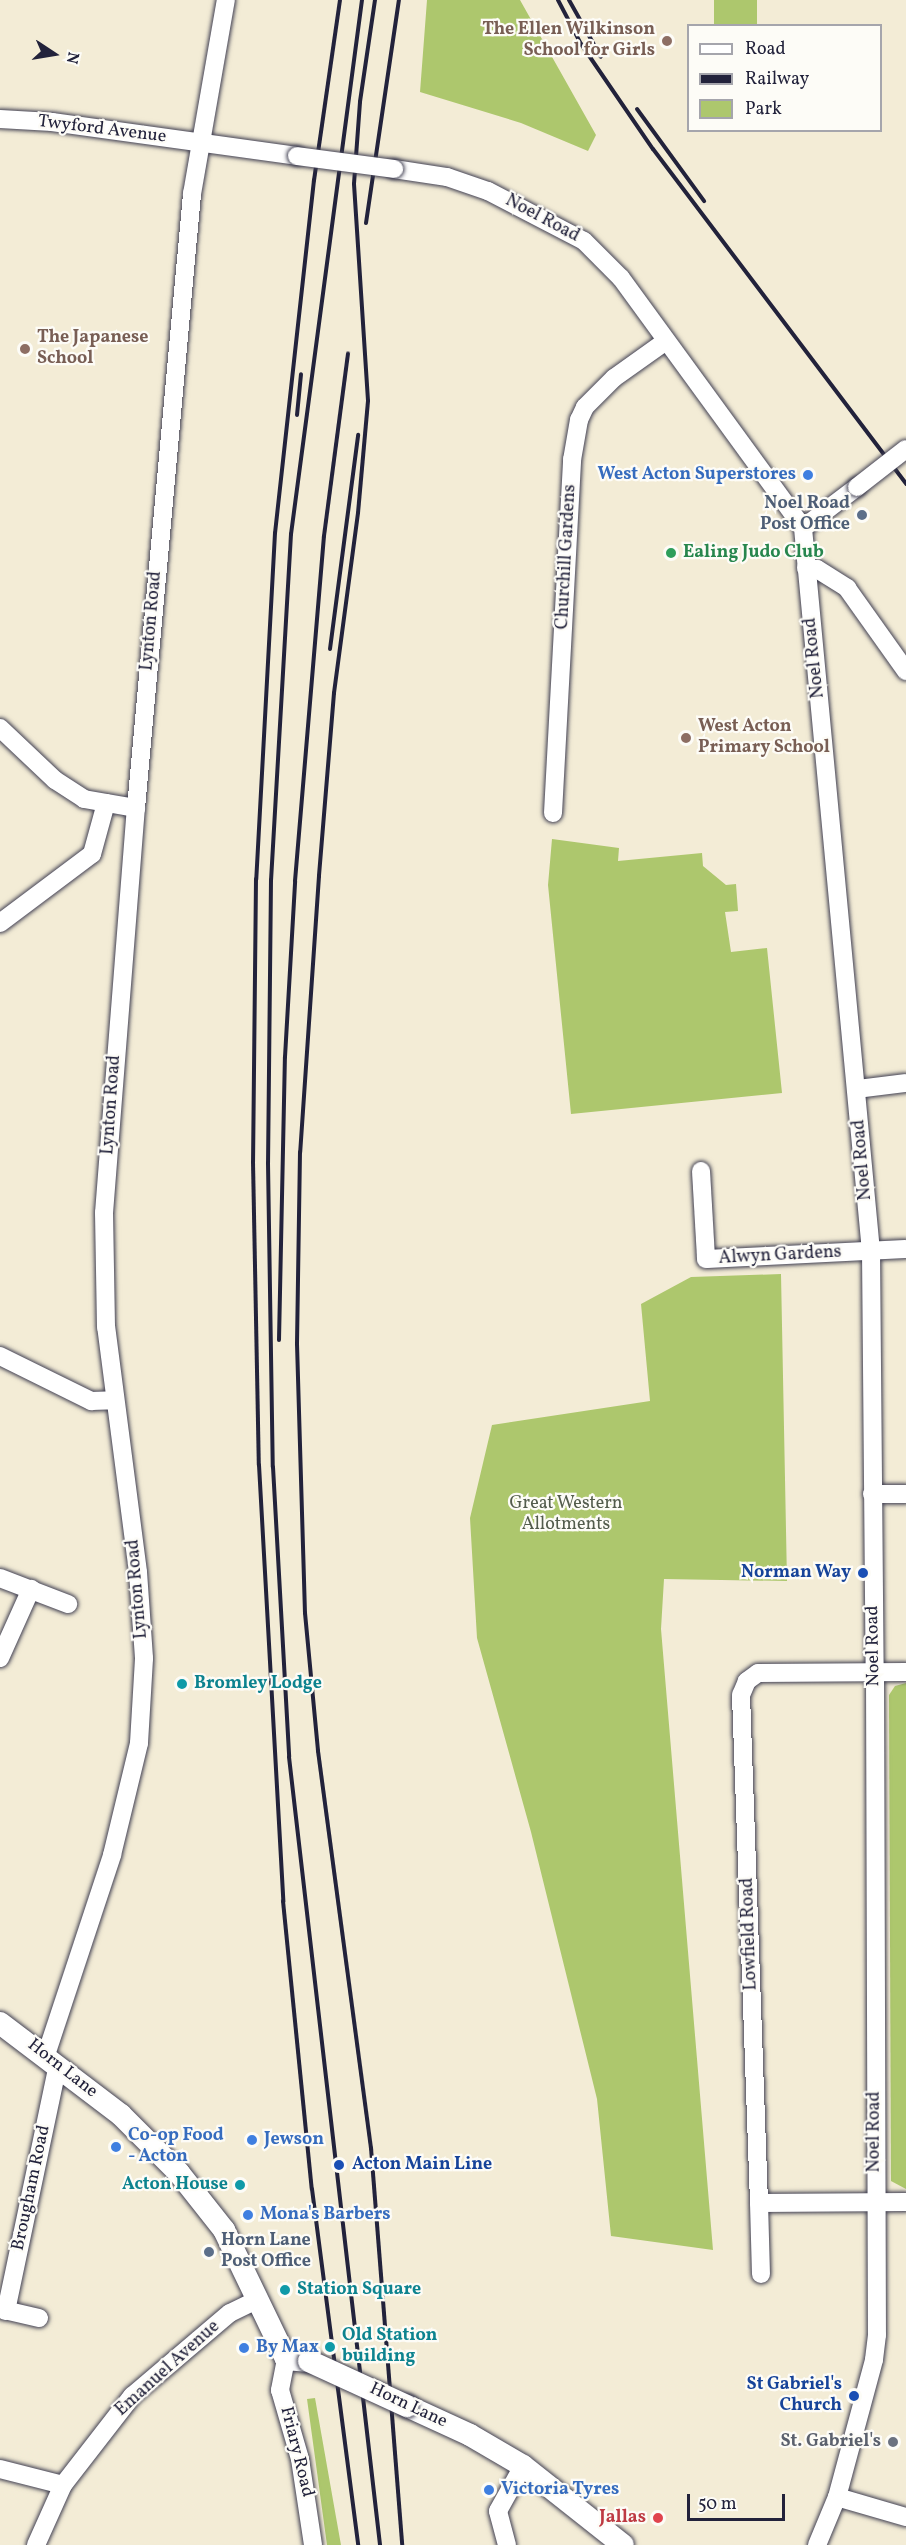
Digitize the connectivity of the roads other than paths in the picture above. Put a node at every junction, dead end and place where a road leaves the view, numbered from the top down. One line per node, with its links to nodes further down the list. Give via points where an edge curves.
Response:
1 (226, 0): 3 (street, Lynton Road)
2 (0, 119): 3 (street, Twyford Avenue, via 52,122)
3 (203, 143): 4 (street, Noel Road, bridge, via 447,177 488,191 584,241 621,278); 11 (street, Lynton Road, via 192,195)
4 (666, 341): 6 (street, Noel Road); 12 (street, Churchill Gardens, via 614,378 585,407 579,420 572,460)
5 (906, 449): 6 (street, bridge)
6 (803, 528): 7 (street, Noel Road)
7 (806, 568): 8 (street, via 817,569 847,588); 15 (street, Noel Road)
8 (906, 671)
9 (0, 728): 10 (street, via 62,785 84,799)
10 (106, 803): 11 (street); 13 (street, via 92,854)
11 (136, 808): 20 (street, Lynton Road, via 104,1213 106,1327)
12 (553, 813)
13 (0, 923)
14 (906, 1083): 15 (street)
15 (857, 1089): 18 (street, Noel Road)
16 (701, 1171): 18 (street, Alwyn Gardens, via 706,1259)
17 (906, 1249): 18 (street)
18 (871, 1251): 21 (street, Noel Road)
19 (0, 1358): 20 (street, via 91,1401)
20 (114, 1400): 30 (street, Lynton Road, via 138,1572 144,1658 139,1743 112,1855)
21 (872, 1494): 22 (street); 27 (street, Noel Road)
22 (906, 1494)
23 (0, 1578): 24 (street)
24 (31, 1590): 25 (street); 26 (street)
25 (68, 1604)
26 (0, 1658)
27 (875, 1672): 28 (street); 31 (street, Noel Road); 33 (street, Lowfield Road, via 758,1674 747,1681 741,1695)
28 (906, 1672)
29 (0, 2023): 30 (main road, Horn Lane)
30 (52, 2060): 35 (main road, Horn Lane, via 121,2115 179,2173 224,2230); 36 (street, Brougham Road)
31 (875, 2202): 32 (street); 33 (street); 42 (street, Noel Road, via 874,2360)
32 (906, 2202)
33 (759, 2203): 34 (street)
34 (761, 2274)
35 (259, 2299): 38 (main road, Horn Lane); 41 (street, Emanuel Avenue, via 230,2313 132,2396)
36 (3, 2310): 37 (street)
37 (39, 2318)
38 (286, 2359): 39 (main road, Horn Lane, bridge, via 309,2361); 45 (street, Friary Road, via 280,2390 300,2459)
39 (524, 2466): 46 (street, via 498,2511); 47 (main road, Horn Lane)
40 (0, 2469): 41 (street)
41 (63, 2485): 44 (street, Emanuel Avenue)
42 (837, 2497): 43 (street); 48 (street, Noel Road)
43 (906, 2517)
44 (36, 2545)
45 (313, 2545)
46 (507, 2545)
47 (623, 2545)
48 (817, 2545)

